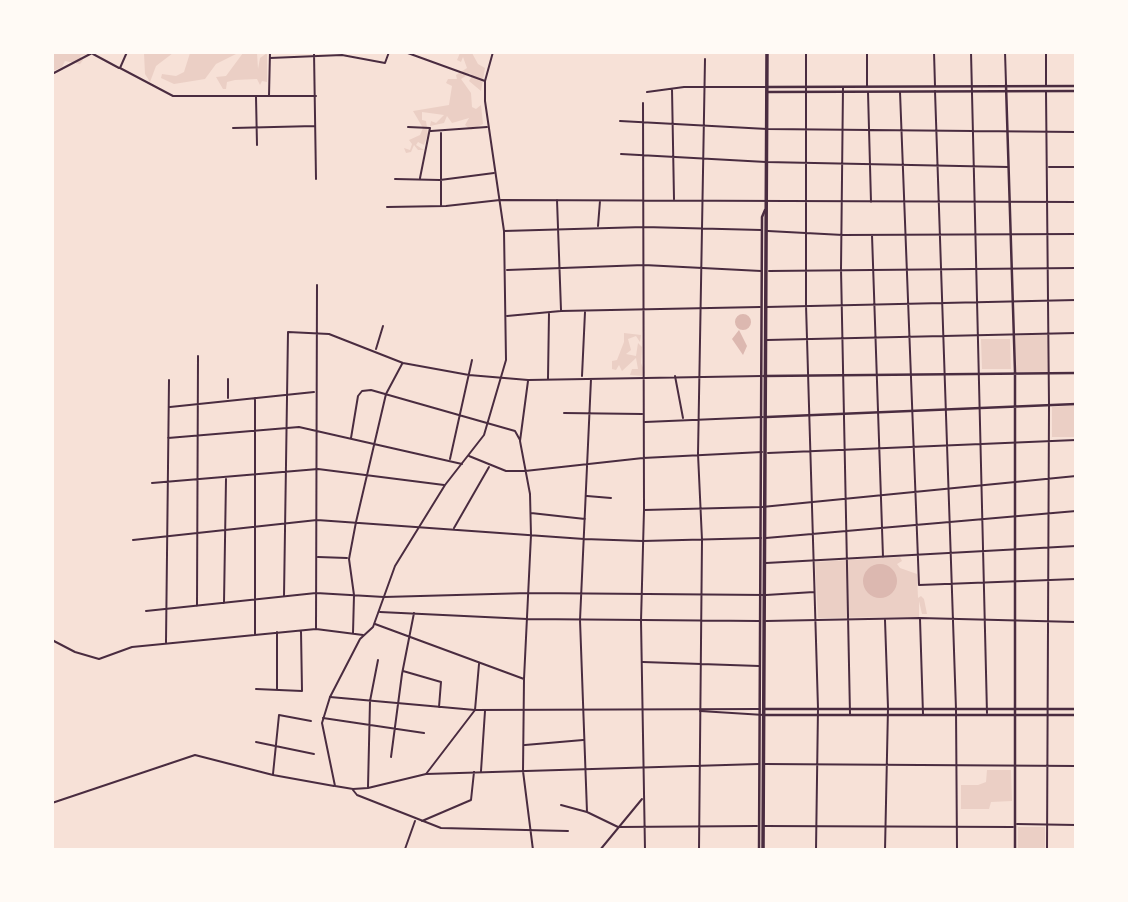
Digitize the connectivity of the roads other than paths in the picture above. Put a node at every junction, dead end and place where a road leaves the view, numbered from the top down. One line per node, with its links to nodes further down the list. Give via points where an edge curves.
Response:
1 (127, 52): 18 (street)
2 (270, 52): 15 (street)
3 (314, 52): 16 (street)
4 (389, 52): 16 (street, via 385,63 342,55)
5 (405, 52): 20 (street)
6 (493, 52): 20 (street)
7 (767, 52): 31 (highway)
8 (806, 52): 22 (street)
9 (867, 52): 24 (street)
10 (934, 52): 21 (street)
11 (971, 52): 28 (street)
12 (1005, 52): 26 (street)
13 (1045, 52): 29 (street)
14 (94, 53): 18 (street); 19 (street)
15 (270, 58): 16 (street); 40 (street)
16 (314, 58): 39 (street)
17 (705, 59): 25 (street)
18 (120, 68): 38 (street, via 173,96)
19 (52, 74)
20 (485, 81): 49 (street)
21 (935, 85): 24 (main road); 28 (main road); 36 (street)
22 (807, 86): 23 (main road); 31 (main road); 32 (street)
23 (844, 86): 24 (main road); 33 (street)
24 (867, 86): 34 (street)
25 (705, 87): 27 (street); 31 (street); 45 (street)
26 (1006, 87): 28 (main road); 29 (main road); 59 (main road)
27 (672, 88): 37 (street); 44 (street)
28 (970, 88): 36 (main road); 58 (street)
29 (1046, 88): 30 (main road); 60 (street)
30 (1076, 88)
31 (767, 89): 32 (main road); 51 (highway)
32 (806, 91): 33 (main road); 52 (street)
33 (843, 91): 34 (main road); 53 (street)
34 (867, 91): 35 (main road); 54 (street)
35 (900, 91): 36 (main road); 56 (street)
36 (935, 91): 57 (street)
37 (647, 92)
38 (256, 96): 40 (street); 47 (street)
39 (316, 96): 40 (street); 46 (street)
40 (270, 97)
41 (643, 103): 43 (street)
42 (620, 121): 43 (street)
43 (645, 122): 44 (street); 65 (street)
44 (670, 124): 45 (street); 66 (street)
45 (702, 125): 51 (street); 67 (street)
46 (316, 126): 47 (street); 79 (street)
47 (257, 127): 50 (street); 63 (street)
48 (408, 127): 55 (street)
49 (487, 127): 61 (street); 78 (street)
50 (233, 128)
51 (767, 129): 52 (street); 68 (highway)
52 (807, 129): 53 (street); 69 (street)
53 (844, 130): 54 (street); 70 (street)
54 (869, 130): 56 (street); 71 (street)
55 (430, 131): 61 (street); 81 (street)
56 (903, 131): 57 (street); 72 (street)
57 (936, 131): 58 (street); 73 (street)
58 (972, 131): 59 (street); 74 (street)
59 (1008, 131): 60 (street); 75 (main road)
60 (1047, 131): 62 (street); 76 (street)
61 (441, 132): 82 (street)
62 (1076, 132)
63 (257, 145)
64 (621, 154): 65 (street)
65 (645, 156): 66 (street); 86 (street)
66 (671, 158): 67 (street); 87 (street)
67 (701, 159): 68 (street); 88 (street)
68 (765, 162): 69 (street); 98 (highway)
69 (807, 162): 70 (street); 89 (street)
70 (844, 163): 71 (street); 90 (street)
71 (870, 163): 72 (street); 91 (street)
72 (904, 164): 73 (street); 97 (street)
73 (937, 165): 74 (street); 92 (street)
74 (973, 166): 75 (street); 93 (street)
75 (1009, 167): 94 (main road)
76 (1047, 167): 77 (street); 95 (street)
77 (1076, 167)
78 (495, 173): 82 (street); 83 (street)
79 (316, 179)
80 (395, 179): 81 (street)
81 (420, 179): 82 (street)
82 (440, 180): 99 (street)
83 (500, 200): 84 (street); 99 (street); 106 (street)
84 (557, 200): 85 (street); 104 (street)
85 (600, 200): 86 (street); 102 (street)
86 (645, 200): 87 (street); 101 (street)
87 (674, 201): 88 (street)
88 (701, 201): 98 (street); 103 (street)
89 (806, 202): 90 (street); 98 (street); 107 (street)
90 (844, 202): 91 (street); 111 (street)
91 (871, 202): 97 (street)
92 (938, 202): 93 (street); 97 (street); 114 (street)
93 (974, 202): 94 (street); 115 (street)
94 (1010, 202): 95 (street); 108 (main road)
95 (1048, 202): 96 (street); 109 (street)
96 (1076, 202)
97 (905, 203): 113 (street)
98 (766, 204): 105 (highway)
99 (441, 206): 100 (street)
100 (387, 207)
101 (645, 227): 102 (street); 103 (street); 116 (street)
102 (598, 228): 104 (street)
103 (702, 228): 105 (street); 118 (street)
104 (556, 230): 106 (street); 117 (street)
105 (765, 230): 107 (street); 128 (highway)
106 (504, 231): 123 (street)
107 (806, 234): 111 (street); 129 (street)
108 (1011, 234): 109 (street); 115 (street); 127 (main road)
109 (1048, 234): 110 (street); 122 (street)
110 (1076, 234)
111 (843, 235): 112 (street); 124 (street)
112 (873, 235): 113 (street); 120 (street)
113 (906, 235): 114 (street); 121 (street)
114 (939, 235): 115 (street); 125 (street)
115 (975, 235): 126 (street)
116 (644, 265): 117 (street); 118 (street); 142 (street)
117 (557, 268): 123 (street); 143 (street)
118 (702, 268): 128 (street); 141 (street)
119 (1076, 268): 122 (street)
120 (873, 269): 121 (street); 124 (street); 137 (street)
121 (907, 269): 125 (street); 138 (street)
122 (1048, 269): 127 (street); 132 (street)
123 (506, 270): 146 (street)
124 (841, 270): 129 (street); 136 (street)
125 (941, 270): 126 (street); 134 (street)
126 (976, 270): 127 (street); 135 (street)
127 (1012, 270): 133 (main road)
128 (765, 271): 129 (street); 140 (highway)
129 (806, 271): 139 (street)
130 (317, 285): 148 (street)
131 (1076, 300): 132 (street)
132 (1049, 301): 133 (street); 150 (street)
133 (1013, 302): 135 (street); 151 (main road)
134 (942, 303): 135 (street); 138 (street); 153 (street)
135 (977, 303): 152 (street)
136 (842, 304): 137 (street); 139 (street); 156 (street)
137 (874, 304): 138 (street); 154 (street)
138 (908, 304): 155 (street)
139 (806, 305): 140 (street); 158 (street)
140 (766, 307): 141 (street); 157 (highway); 175 (main road)
141 (701, 308): 142 (street); 174 (street)
142 (644, 309): 144 (street); 177 (street)
143 (561, 311): 144 (street); 145 (street)
144 (586, 311): 178 (street)
145 (549, 312): 146 (street); 181 (street)
146 (506, 316): 176 (street, via 507,348)
147 (383, 327): 159 (street)
148 (316, 331): 159 (street); 184 (street); 186 (street, via 288,332)
149 (1076, 332): 150 (street)
150 (1049, 334): 151 (street); 168 (street)
151 (1014, 335): 152 (street); 164 (main road)
152 (976, 336): 153 (street); 163 (street)
153 (943, 337): 155 (street); 167 (street)
154 (875, 338): 155 (street); 156 (street); 165 (street)
155 (909, 338): 166 (street)
156 (843, 339): 158 (street); 171 (street)
157 (767, 340): 158 (street); 175 (highway)
158 (807, 340): 170 (street)
159 (375, 351): 162 (street)
160 (198, 356): 189 (street)
161 (472, 360): 172 (street)
162 (403, 363): 172 (street); 185 (street)
163 (977, 372): 164 (main road); 167 (main road); 194 (street)
164 (1015, 372): 168 (main road); 193 (main road)
165 (877, 373): 166 (main road); 171 (main road); 197 (street)
166 (911, 373): 167 (main road); 196 (street)
167 (944, 373): 195 (street)
168 (1049, 373): 169 (main road); 191 (street)
169 (1076, 373)
170 (808, 374): 171 (main road); 175 (main road); 203 (street)
171 (844, 374): 199 (street)
172 (469, 376): 176 (street); 200 (street)
173 (675, 376): 174 (street); 177 (street); 205 (street)
174 (700, 376): 175 (street); 206 (street)
175 (765, 376): 204 (highway)
176 (501, 377): 183 (street); 208 (street)
177 (644, 377): 179 (street); 202 (street)
178 (582, 378): 179 (street); 181 (street)
179 (591, 378): 201 (street)
180 (228, 379): 188 (street)
181 (548, 379): 183 (street)
182 (169, 380): 192 (street)
183 (528, 380): 212 (street)
184 (315, 391): 186 (street); 211 (street)
185 (386, 394): 200 (street); 216 (street, via 362,391 358,396); 222 (street)
186 (286, 395): 187 (street); 209 (street)
187 (255, 398): 188 (street); 210 (street)
188 (228, 400): 189 (street)
189 (197, 402): 192 (street); 214 (street)
190 (1076, 404): 191 (main road)
191 (1049, 405): 193 (main road); 217 (street)
192 (168, 407): 215 (street)
193 (1015, 407): 194 (main road); 221 (main road)
194 (978, 408): 195 (main road); 220 (street)
195 (945, 409): 196 (main road); 223 (street)
196 (912, 410): 197 (main road); 224 (street)
197 (878, 412): 199 (main road); 225 (street)
198 (564, 413): 201 (street)
199 (845, 413): 203 (main road); 226 (street)
200 (460, 414): 208 (street); 232 (street)
201 (589, 414): 202 (street); 234 (street)
202 (643, 414): 207 (street)
203 (808, 415): 204 (main road); 227 (street)
204 (765, 417): 206 (street); 228 (highway)
205 (683, 419): 206 (street); 207 (street)
206 (700, 419): 229 (street)
207 (643, 422): 231 (street)
208 (489, 423): 213 (street); 230 (street)
209 (286, 427): 210 (street); 211 (street); 238 (street)
210 (256, 429): 214 (street); 239 (street)
211 (315, 430): 216 (street); 236 (street)
212 (523, 430): 213 (street); 219 (street)
213 (515, 431): 219 (street)
214 (197, 434): 215 (street); 244 (street)
215 (168, 438): 246 (street)
216 (351, 439): 222 (street)
217 (1049, 440): 218 (street); 221 (street); 243 (street)
218 (1076, 440)
219 (520, 441): 237 (street)
220 (979, 441): 221 (street); 223 (street); 248 (street)
221 (1015, 441): 245 (main road)
222 (373, 443): 232 (street); 240 (street)
223 (946, 443): 224 (street); 250 (street)
224 (913, 444): 225 (street); 251 (street)
225 (879, 447): 226 (street); 252 (street)
226 (846, 449): 227 (street); 255 (street)
227 (810, 450): 228 (street); 256 (street)
228 (764, 452): 229 (street); 257 (highway)
229 (698, 454): 231 (street); 258 (street)
230 (469, 456): 233 (street); 235 (street)
231 (643, 458): 234 (street); 259 (street)
232 (449, 460): 233 (street)
233 (462, 464): 249 (street)
234 (587, 464): 237 (street); 253 (street)
235 (489, 466): 237 (street); 274 (street)
236 (317, 469): 238 (street); 240 (street); 266 (street)
237 (525, 471): 261 (street)
238 (286, 472): 239 (street); 269 (street)
239 (255, 474): 242 (street); 273 (street)
240 (366, 474): 249 (street); 268 (street)
241 (1076, 476): 243 (street)
242 (226, 477): 244 (street); 276 (street)
243 (1048, 478): 245 (street); 262 (street)
244 (197, 479): 246 (street); 277 (street)
245 (1014, 481): 248 (street); 263 (main road)
246 (167, 482): 247 (street); 280 (street)
247 (152, 483)
248 (980, 484): 250 (street); 264 (street)
249 (445, 485): 271 (street)
250 (947, 488): 251 (street); 267 (street)
251 (913, 491): 252 (street); 270 (street)
252 (880, 495): 255 (street); 272 (street)
253 (586, 496): 254 (street); 265 (street)
254 (611, 498)
255 (846, 498): 256 (street); 275 (street)
256 (810, 501): 257 (street); 278 (street)
257 (763, 507): 258 (street); 281 (highway)
258 (700, 509): 259 (street); 284 (street)
259 (644, 510): 285 (street)
260 (1076, 511): 262 (street)
261 (530, 513): 265 (street); 279 (street)
262 (1049, 513): 263 (street); 286 (street)
263 (1016, 516): 264 (street); 288 (main road)
264 (982, 518): 267 (street); 289 (street)
265 (585, 519): 282 (street)
266 (317, 520): 268 (street); 269 (street); 292 (street)
267 (949, 521): 270 (street); 290 (street)
268 (356, 522): 271 (street); 294 (street)
269 (286, 523): 273 (street); 311 (street)
270 (915, 523): 272 (street); 291 (street)
271 (421, 526): 274 (street); 312 (street, via 390,576)
272 (882, 526): 275 (street); 293 (street)
273 (254, 527): 276 (street); 313 (street)
274 (454, 528): 279 (street)
275 (848, 529): 278 (street); 295 (street)
276 (225, 530): 277 (street); 314 (street)
277 (197, 533): 280 (street); 315 (street)
278 (813, 533): 281 (street); 296 (street)
279 (531, 535): 282 (street); 305 (street)
280 (166, 537): 283 (street); 316 (street)
281 (764, 538): 284 (street); 297 (highway); 310 (main road)
282 (584, 539): 285 (street); 306 (street)
283 (133, 540)
284 (702, 540): 285 (street); 308 (street)
285 (643, 541): 307 (street)
286 (1049, 547): 287 (street); 288 (street); 299 (street)
287 (1076, 547)
288 (1016, 548): 289 (street); 300 (main road)
289 (982, 549): 290 (street); 301 (street)
290 (950, 551): 291 (street); 302 (street)
291 (917, 554): 293 (street); 302 (street, via 919,586)
292 (317, 557): 294 (street); 304 (street)
293 (883, 557): 295 (street)
294 (349, 559): 309 (street)
295 (848, 559): 296 (street); 322 (street)
296 (814, 561): 297 (street); 303 (street)
297 (765, 564): 310 (highway)
298 (1076, 579): 299 (street)
299 (1049, 580): 300 (street); 332 (street)
300 (1016, 581): 301 (street); 331 (main road)
301 (984, 583): 302 (street); 327 (street)
302 (952, 585): 325 (street)
303 (815, 592): 310 (street); 321 (street)
304 (317, 593): 309 (street); 311 (street); 335 (street)
305 (529, 593): 306 (street); 312 (street); 324 (street)
306 (582, 594): 307 (street); 326 (street)
307 (642, 594): 308 (street); 328 (street)
308 (701, 594): 310 (street); 329 (street)
309 (354, 595): 312 (street); 338 (street)
310 (763, 595): 330 (highway)
311 (284, 596): 313 (street)
312 (384, 597): 318 (street)
313 (255, 599): 314 (street); 339 (street)
314 (224, 604): 315 (street)
315 (197, 607): 316 (street)
316 (166, 609): 317 (street); 343 (street)
317 (146, 611)
318 (379, 611): 319 (street); 334 (street)
319 (415, 613): 324 (street); 341 (street)
320 (885, 617): 322 (street); 323 (street); 359 (street)
321 (816, 618): 322 (street); 330 (street); 357 (street)
322 (849, 618): 358 (street)
323 (920, 618): 325 (street); 360 (street)
324 (527, 619): 326 (street); 350 (street)
325 (953, 619): 327 (street); 362 (street)
326 (580, 620): 328 (street); 370 (street)
327 (985, 620): 331 (street); 363 (street)
328 (641, 621): 329 (street); 345 (street)
329 (701, 621): 330 (street); 347 (street)
330 (763, 621): 348 (main road); 361 (highway)
331 (1016, 621): 332 (street); 364 (main road)
332 (1048, 621): 333 (street); 365 (street)
333 (1076, 622)
334 (374, 624): 340 (street); 341 (street)
335 (316, 629): 336 (street); 338 (street)
336 (301, 630): 337 (street); 352 (street, via 302,691)
337 (277, 632): 339 (street); 352 (street)
338 (353, 633): 340 (street)
339 (255, 634): 343 (street)
340 (363, 635): 353 (street)
341 (409, 637): 346 (street); 349 (street)
342 (52, 640): 343 (street, via 99,659 132,647)
343 (166, 643)
344 (378, 660): 354 (street)
345 (642, 662): 347 (street); 371 (street)
346 (479, 664): 350 (street); 367 (street)
347 (702, 666): 348 (street); 372 (street)
348 (761, 666): 361 (main road)
349 (402, 671): 355 (street); 356 (street, via 441,682)
350 (524, 679): 369 (street)
351 (256, 689): 352 (street)
352 (277, 690)
353 (330, 697): 354 (street); 383 (street)
354 (370, 701): 355 (street); 385 (street)
355 (398, 704): 356 (street); 386 (street)
356 (439, 708): 367 (street)
357 (818, 708): 358 (main road); 361 (main road); 373 (street)
358 (850, 708): 359 (main road); 374 (street)
359 (888, 708): 360 (main road); 375 (street)
360 (923, 708): 362 (main road); 376 (street)
361 (762, 709): 372 (street); 378 (highway)
362 (956, 709): 363 (main road); 377 (street)
363 (987, 709): 364 (main road); 379 (street)
364 (1016, 709): 365 (main road); 380 (main road)
365 (1049, 709): 366 (main road); 381 (street)
366 (1076, 709)
367 (475, 710): 368 (street); 407 (street)
368 (485, 710): 369 (street); 404 (street)
369 (524, 710): 370 (street); 390 (street)
370 (583, 710): 371 (street); 388 (street)
371 (642, 710): 372 (street); 402 (street)
372 (699, 710): 378 (street); 397 (street)
373 (818, 714): 374 (main road); 378 (main road); 395 (street)
374 (850, 714): 375 (main road)
375 (888, 714): 376 (main road); 396 (street)
376 (923, 714): 377 (main road)
377 (956, 714): 379 (main road); 398 (street)
378 (762, 715): 394 (highway)
379 (987, 715): 380 (main road)
380 (1015, 715): 381 (main road); 399 (main road)
381 (1048, 715): 382 (main road); 400 (street)
382 (1076, 715)
383 (323, 718): 385 (street); 409 (street)
384 (311, 722): 391 (street, via 279,715)
385 (369, 725): 386 (street); 410 (street)
386 (394, 729): 387 (street); 393 (street)
387 (424, 733)
388 (584, 740): 390 (street); 403 (street)
389 (256, 742): 391 (street)
390 (524, 745): 405 (street)
391 (277, 746): 392 (street); 408 (street)
392 (314, 754)
393 (391, 757)
394 (761, 764): 395 (street); 397 (street); 420 (highway)
395 (818, 765): 396 (street); 421 (street)
396 (888, 765): 398 (street); 422 (street)
397 (700, 766): 402 (street); 425 (street)
398 (957, 766): 399 (street); 426 (street)
399 (1015, 766): 400 (street); 423 (main road)
400 (1048, 766): 401 (street); 418 (street)
401 (1076, 766)
402 (642, 767): 403 (street); 412 (street)
403 (584, 768): 405 (street); 415 (street)
404 (481, 771): 405 (street); 406 (street)
405 (523, 771): 428 (street)
406 (474, 772): 407 (street); 417 (street, via 468,802)
407 (426, 774): 410 (street)
408 (273, 775): 409 (street); 413 (street, via 195,755)
409 (335, 786): 411 (street)
410 (368, 788): 411 (street)
411 (353, 789): 416 (street, via 357,795)
412 (642, 798): 424 (street); 427 (street)
413 (52, 803)
414 (561, 805): 415 (street)
415 (587, 812): 424 (street)
416 (415, 819): 417 (street); 430 (street)
417 (421, 821): 428 (street, via 454,829)
418 (1047, 825): 419 (street); 423 (street); 441 (street)
419 (1076, 825)
420 (761, 826): 421 (street); 425 (street); 436 (highway)
421 (817, 826): 422 (street); 437 (street)
422 (886, 826): 426 (street); 438 (street)
423 (1014, 826): 426 (street); 440 (main road)
424 (618, 827): 427 (street); 433 (street)
425 (699, 827): 427 (street); 435 (street)
426 (957, 828): 439 (street)
427 (644, 829): 434 (street)
428 (531, 831): 429 (street); 432 (street)
429 (568, 831)
430 (405, 849): 431 (street)
431 (410, 849)
432 (533, 849)
433 (600, 849)
434 (645, 849)
435 (699, 849)
436 (761, 849)
437 (816, 849)
438 (885, 849)
439 (957, 849)
440 (1014, 849)
441 (1047, 849)

